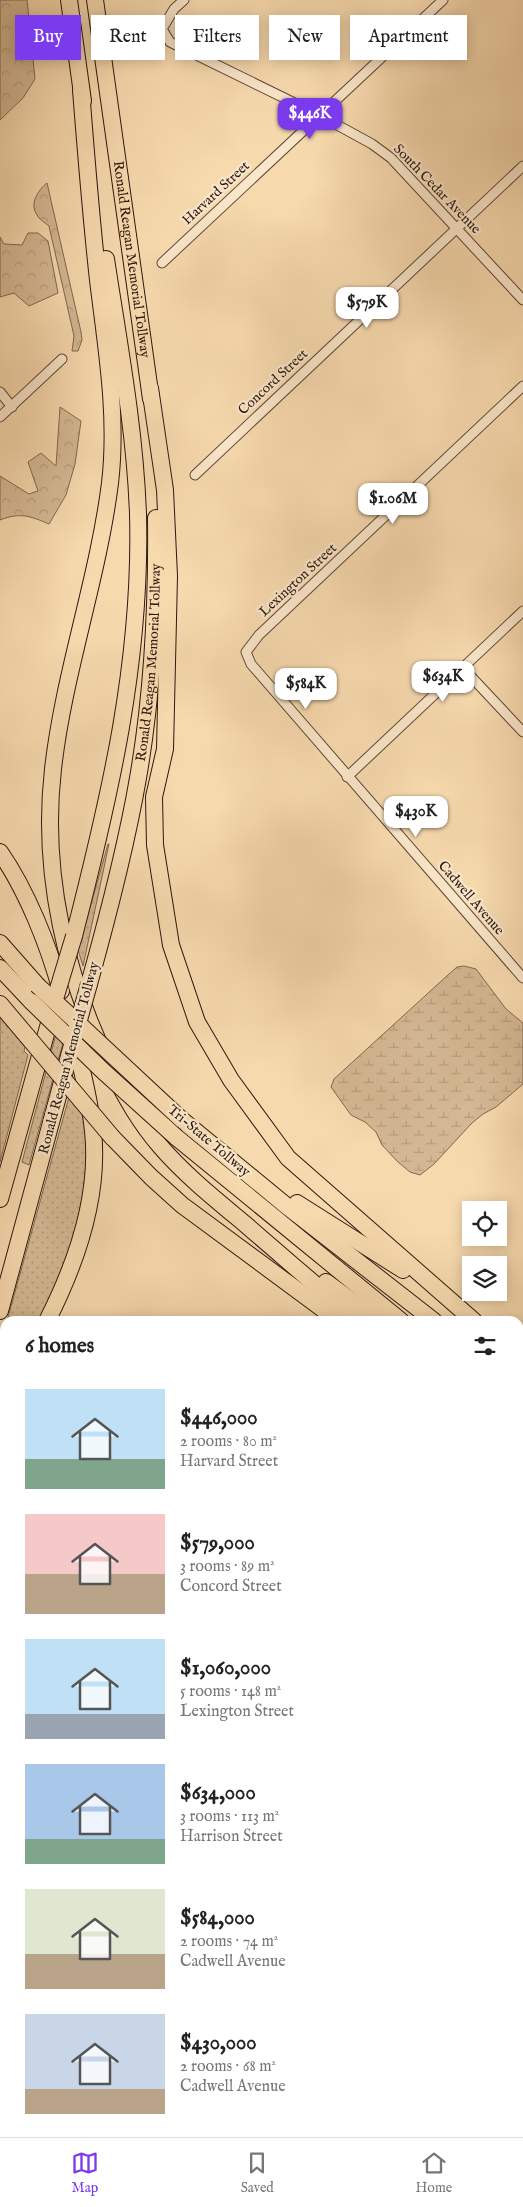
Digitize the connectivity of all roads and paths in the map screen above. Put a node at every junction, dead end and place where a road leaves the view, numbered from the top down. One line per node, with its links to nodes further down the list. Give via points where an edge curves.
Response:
1 (69, 0): 5 (highway, Ronald Reagan Memorial Tollway)
2 (95, 0): 13 (highway, Ronald Reagan Memorial Tollway)
3 (184, 0): 6 (street, South Cedar Avenue, via 174,9 162,29 175,46)
4 (443, 0): 6 (street, Harvard Street)
5 (81, 90): 29 (highway, Ronald Reagan Memorial Tollway, bridge, via 128,403 136,488 138,562 131,664 116,764 74,936); 30 (highway, via 113,445 104,518 53,772 51,841 55,886 63,936 76,984 101,1051 124,1095 151,1135 181,1168)
6 (319, 115): 8 (street, South Cedar Avenue, via 380,150); 9 (street, Harvard Street)
7 (523, 166): 8 (street, Concord Street)
8 (456, 228): 10 (street, South Cedar Avenue); 17 (street, Concord Street)
9 (162, 264)
10 (523, 300)
11 (62, 359): 15 (street)
12 (523, 386): 19 (street, Lexington Street, via 259,635)
13 (150, 388): 31 (highway, via 165,490 169,576 165,749 154,797 154,845 171,945 197,1022 230,1080 288,1158); 32 (highway, Ronald Reagan Memorial Tollway, bridge, via 156,571 150,694 138,778 112,902)
14 (0, 392): 15 (street)
15 (12, 407): 16 (street)
16 (0, 417)
17 (194, 475)
18 (523, 611): 20 (street)
19 (246, 652): 22 (street, Cadwell Avenue, via 251,664)
20 (463, 668): 21 (street); 22 (street)
21 (523, 732)
22 (347, 776): 26 (street, Cadwell Avenue)
23 (0, 852): 33 (highway, via 23,890 54,968 86,1086 93,1132 93,1174 88,1212 68,1274)
24 (0, 943): 28 (highway, Tri-State Tollway, bridge, via 37,985 182,1120)
25 (0, 968): 37 (highway, Tri-State Tollway, bridge, via 102,1071 176,1137)
26 (523, 978)
27 (0, 1004): 34 (highway, bridge, via 112,1137 151,1177 182,1205)
28 (246, 1174): 31 (highway); 38 (highway, Tri-State Tollway)
29 (0, 1199)
30 (226, 1208): 35 (highway); 36 (highway)
31 (446, 1297): 39 (highway)
32 (0, 1311)
33 (49, 1316)
34 (332, 1316)
35 (352, 1316)
36 (372, 1316)
37 (395, 1316)
38 (428, 1316)
39 (468, 1316)

